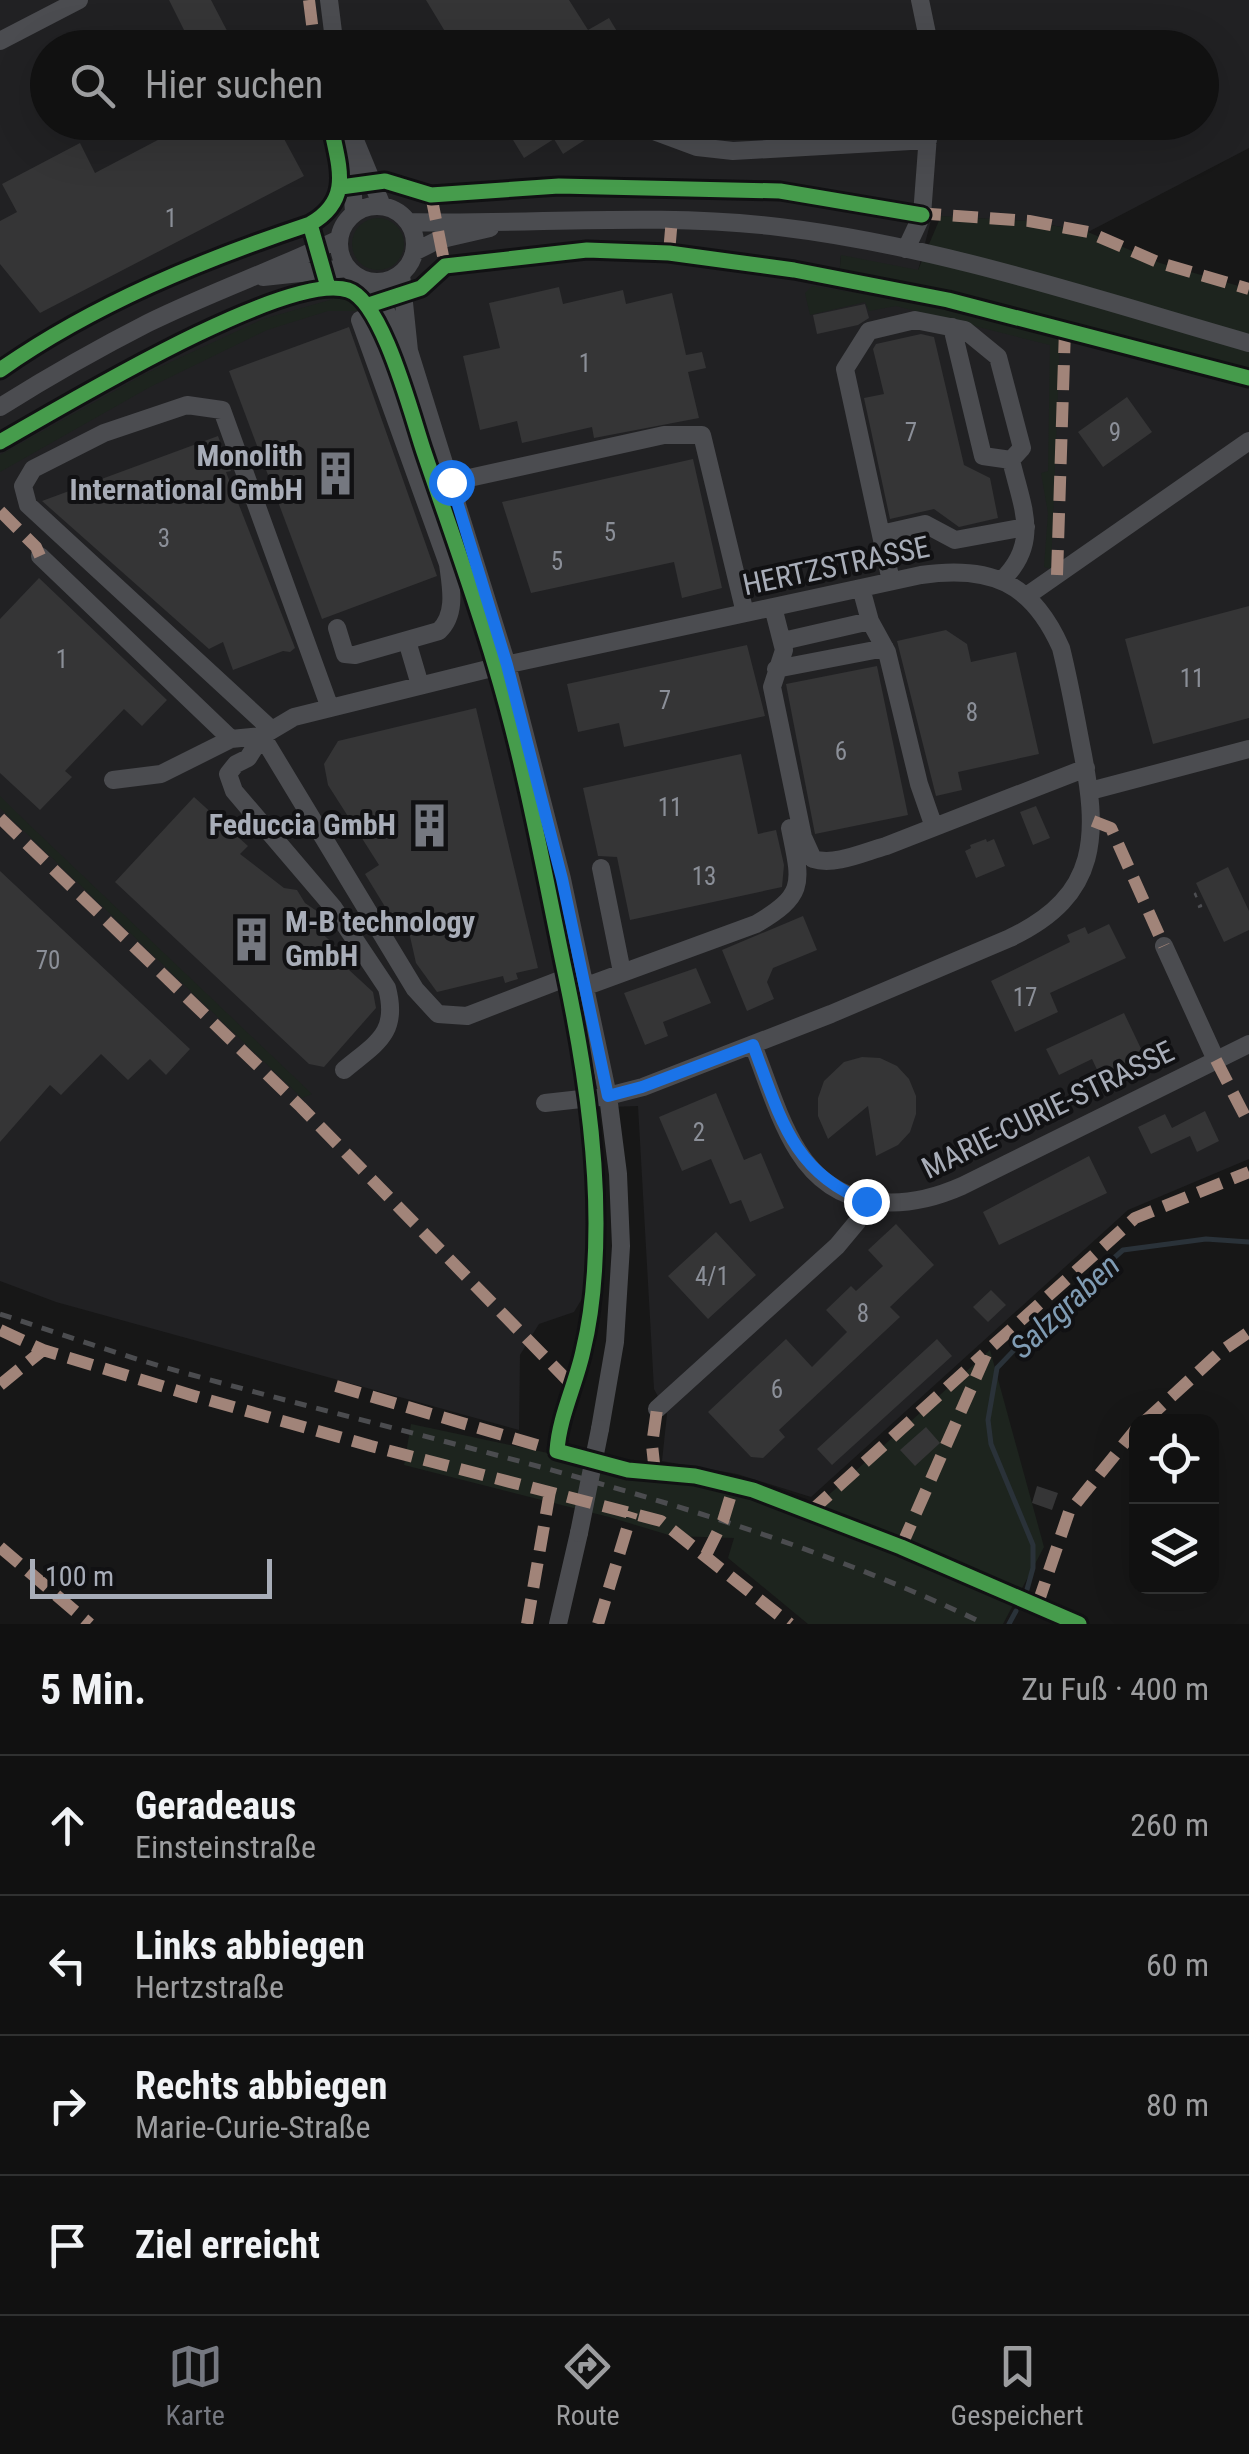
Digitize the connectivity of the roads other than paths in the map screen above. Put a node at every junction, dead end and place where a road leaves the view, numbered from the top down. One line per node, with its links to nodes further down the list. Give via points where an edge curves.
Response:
1 (79, 0): 6 (street)
2 (329, 0): 4 (street)
3 (920, 0): 5 (street)
4 (333, 30)
5 (926, 30)
6 (0, 41)
7 (351, 140): 13 (street)
8 (355, 140): 12 (street)
9 (678, 140): 10 (street, via 732,151)
10 (840, 140)
11 (928, 140): 17 (street, via 922,214)
12 (382, 206): 13 (street); 14 (street)
13 (354, 214): 16 (street)
14 (408, 222): 15 (street); 18 (street)
15 (504, 223): 17 (street, via 672,218 780,227); 18 (street)
16 (339, 239): 19 (street); 21 (street)
17 (906, 250): 25 (street)
18 (414, 252): 20 (street)
19 (347, 268): 21 (street); 22 (street)
20 (400, 274): 22 (street); 26 (street)
21 (258, 278): 27 (street, via 151,322)
22 (373, 282): 26 (street)
23 (360, 320): 42 (street, via 448,564 448,622 440,631)
24 (952, 328): 29 (street, via 984,456); 29 (street, via 965,330 998,357 1022,448); 32 (street, via 915,320 869,332 845,369)
25 (1249, 343)
26 (409, 350): 30 (street)
27 (0, 407)
28 (1249, 441): 37 (street)
29 (1011, 460): 31 (street)
30 (451, 482): 39 (street, via 664,435 702,435); 45 (street)
31 (1026, 526): 32 (street, via 955,540 925,524); 34 (street, via 1019,562)
32 (881, 534): 35 (street)
33 (40, 556): 50 (street)
34 (1002, 580): 35 (street, HERTZSTRASSE, via 949,571); 37 (street, HERTZSTRASSE)
35 (891, 582): 36 (street, HERTZSTRASSE)
36 (861, 588): 38 (street, HERTZSTRASSE); 40 (street)
37 (1028, 595): 53 (street, HERTZSTRASSE, via 1060,648)
38 (773, 607): 39 (street, HERTZSTRASSE); 43 (street)
39 (745, 613): 45 (street, HERTZSTRASSE)
40 (870, 621): 43 (street); 44 (street)
41 (337, 628): 42 (street, via 345,654)
42 (407, 640): 47 (street)
43 (784, 641): 46 (street)
44 (885, 648): 46 (street); 56 (street)
45 (507, 665): 47 (street, HERTZSTRASSE); 60 (street)
46 (776, 669): 56 (street, via 772,686 813,859 853,856)
47 (420, 686): 48 (street, HERTZSTRASSE)
48 (330, 708): 49 (street, HERTZSTRASSE); 49 (street, via 222,410 187,404 104,432 34,469 22,486 28,505)
49 (266, 733): 50 (street); 60 (street, via 415,989 438,1014 467,1016); 64 (street, via 228,774 234,791 333,907 387,988 385,1036)
50 (231, 740): 54 (street, via 161,774)
51 (773, 744): 59 (street, via 798,868 792,900 756,924)
52 (1249, 749): 55 (street)
53 (1086, 768): 55 (street, HERTZSTRASSE); 56 (street)
54 (113, 780)
55 (1090, 791): 62 (street, HERTZSTRASSE, via 1087,863 1052,914 1010,938)
56 (934, 827)
57 (601, 868): 59 (street)
58 (1172, 946): 63 (street, via 1173,965)
59 (622, 972): 60 (street)
60 (582, 980): 65 (street)
61 (1249, 1044): 63 (street, MARIE-CURIE-STRASSE)
62 (753, 1045): 65 (street, HERTZSTRASSE); 67 (street, MARIE-CURIE-STRASSE, via 800,1156 830,1183)
63 (1216, 1060): 67 (street, MARIE-CURIE-STRASSE, via 938,1196 904,1204)
64 (344, 1070)
65 (608, 1096): 66 (street, HERTZSTRASSE); 69 (street, bridge, via 621,1246 615,1342)
66 (545, 1103)
67 (866, 1201): 68 (street, via 837,1246)
68 (657, 1409)
69 (558, 1624)

